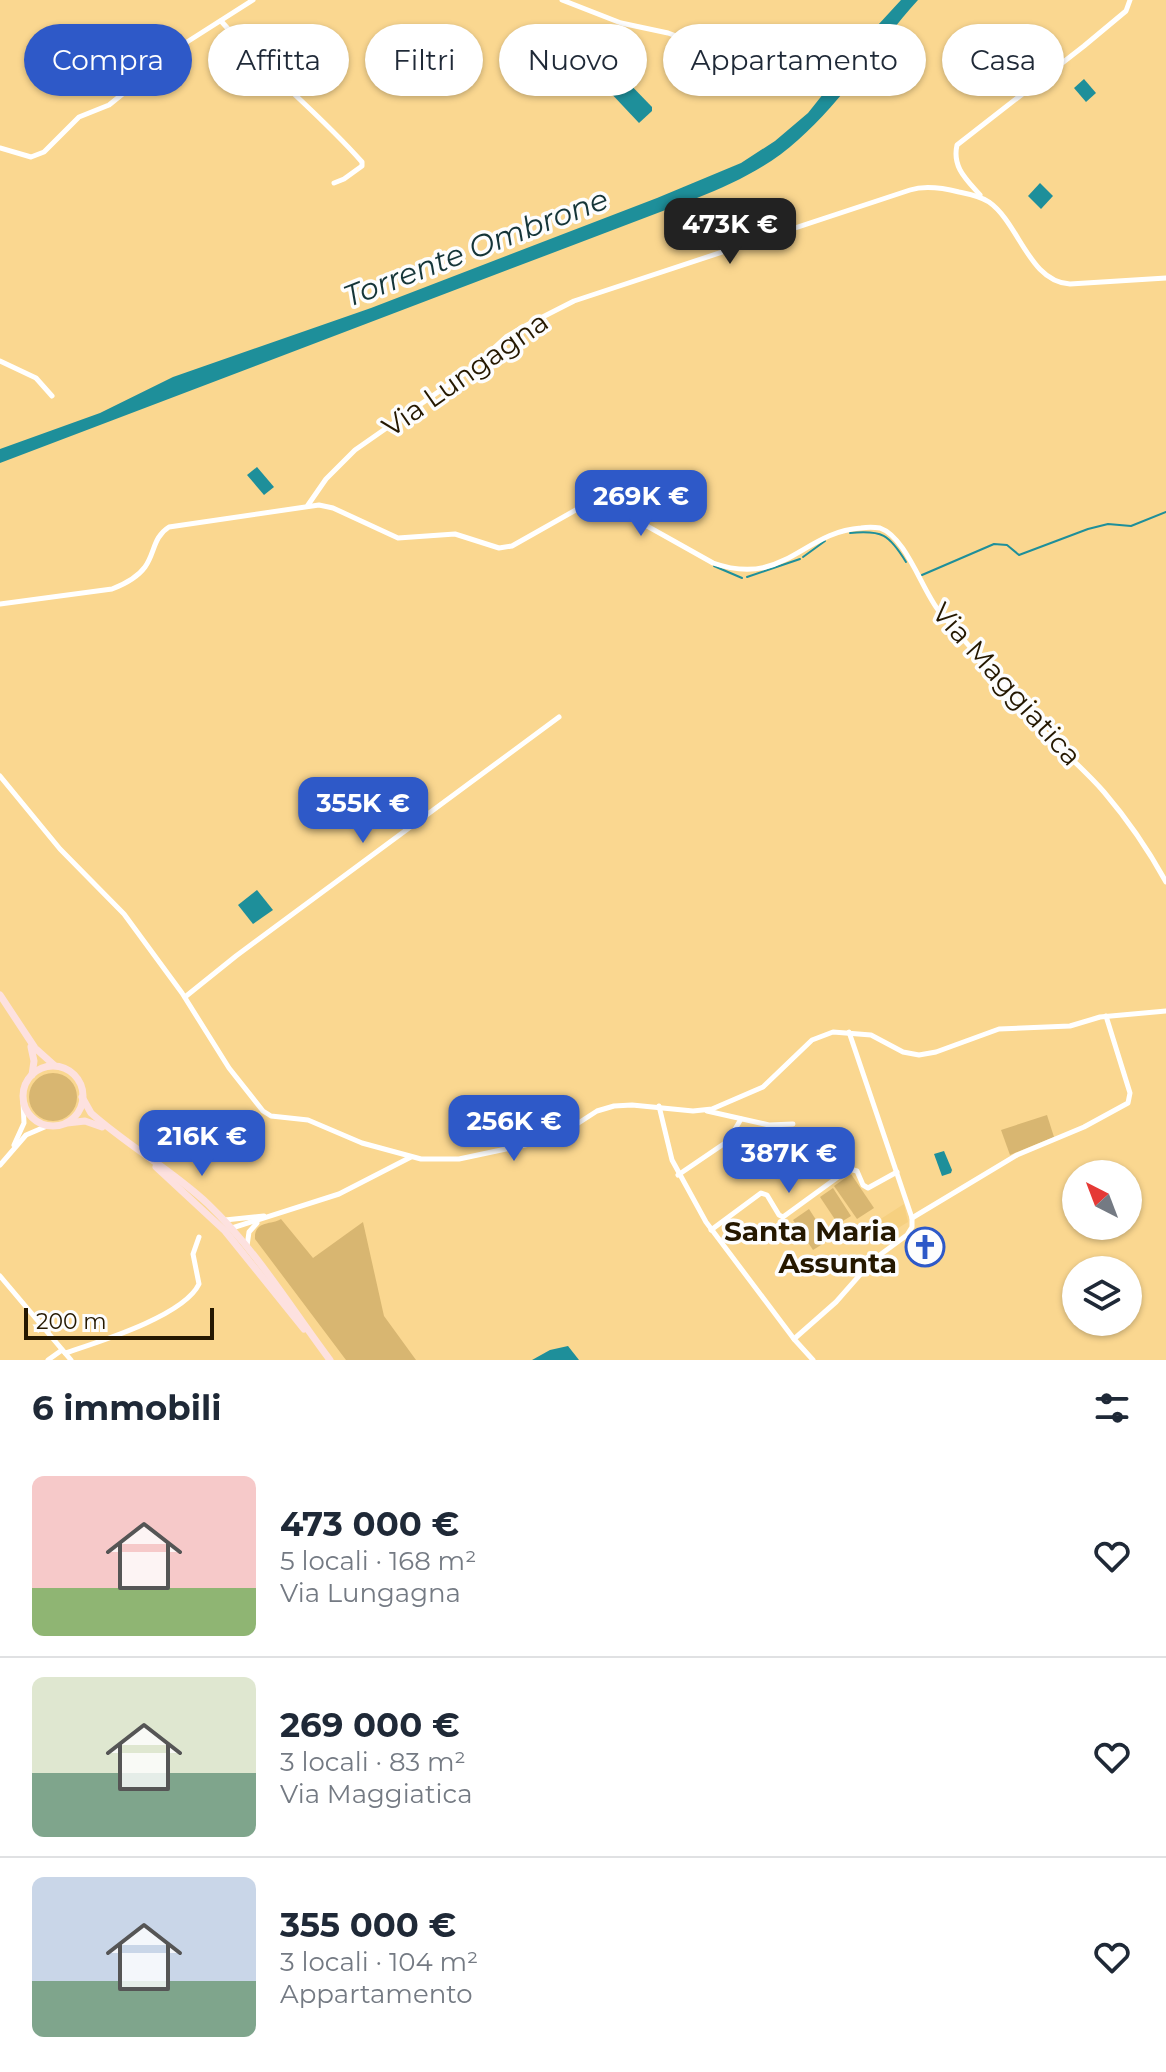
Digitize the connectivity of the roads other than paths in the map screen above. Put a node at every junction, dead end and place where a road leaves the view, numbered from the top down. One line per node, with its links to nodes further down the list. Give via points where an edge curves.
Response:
1 (253, 0): 4 (street)
2 (562, 0): 5 (street, via 621,23)
3 (1130, 0): 8 (street, via 1126,11 957,145 957,167)
4 (221, 21): 6 (street, via 117,100 79,117 44,152 31,157); 7 (street, via 362,162 355,173)
5 (663, 32)
6 (0, 148)
7 (334, 183)
8 (982, 197): 9 (street, via 1055,282); 12 (street, Via Lungagna, via 934,187 910,190 574,301 506,337 471,369 355,450)
9 (1166, 278)
10 (0, 361): 11 (street, via 36,378)
11 (52, 396)
12 (308, 506): 13 (street, Via Maggiatica, via 169,527 138,575 112,589); 16 (street, Via Maggiatica, via 333,508 398,538 455,534 502,549 600,498 713,563 747,570 797,555 836,532 879,528 901,547 957,633 1105,793)
13 (0, 604)
14 (559, 717): 18 (street)
15 (0, 776): 18 (street, via 60,849 124,914)
16 (1166, 882)
17 (0, 995): 22 (main road)
18 (185, 997): 37 (street, via 229,1068 266,1113 308,1120 362,1143)
19 (1166, 1011): 20 (street)
20 (1106, 1016): 21 (street, via 1070,1026 999,1029 919,1055 875,1036); 42 (street, via 1130,1093 1128,1103 1017,1155)
21 (849, 1032): 28 (street, via 817,1037 769,1082); 39 (street)
22 (30, 1041): 23 (main road); 24 (main road)
23 (56, 1067): 24 (main road); 25 (main road, via 76,1078)
24 (32, 1075): 26 (main road)
25 (82, 1097): 31 (main road, via 78,1111); 34 (main road, via 89,1112)
26 (23, 1102): 33 (main road, via 32,1117); 36 (street, via 23,1127)
27 (659, 1106): 28 (street); 37 (street, via 604,1109 548,1140 472,1157); 40 (street)
28 (706, 1110): 29 (street)
29 (724, 1115): 30 (street); 35 (street)
30 (741, 1119): 32 (street); 35 (street)
31 (64, 1124): 33 (main road); 34 (main road, via 87,1121)
32 (793, 1124)
33 (47, 1126): 36 (street, via 28,1133)
34 (111, 1131): 44 (main road)
35 (735, 1131): 40 (street)
36 (9, 1153): 38 (street)
37 (412, 1156): 41 (street, via 346,1191)
38 (0, 1165)
39 (897, 1172): 42 (street); 46 (street, via 868,1188 857,1171 849,1169 783,1217 761,1193)
40 (678, 1175): 46 (street)
41 (281, 1214): 43 (street); 44 (street)
42 (912, 1218): 50 (street, via 907,1235 873,1260)
43 (260, 1220): 45 (street); 48 (street, via 249,1232)
44 (222, 1223): 45 (main road); 51 (main road)
45 (231, 1228): 48 (main road)
46 (711, 1230): 50 (street)
47 (199, 1237): 52 (street, via 193,1254 199,1284 191,1295 137,1328)
48 (247, 1247): 51 (main road)
49 (0, 1276): 52 (street)
50 (794, 1339): 56 (street)
51 (318, 1344): 55 (main road)
52 (63, 1351): 53 (street); 54 (street)
53 (48, 1360)
54 (71, 1360)
55 (330, 1360)
56 (813, 1360)

